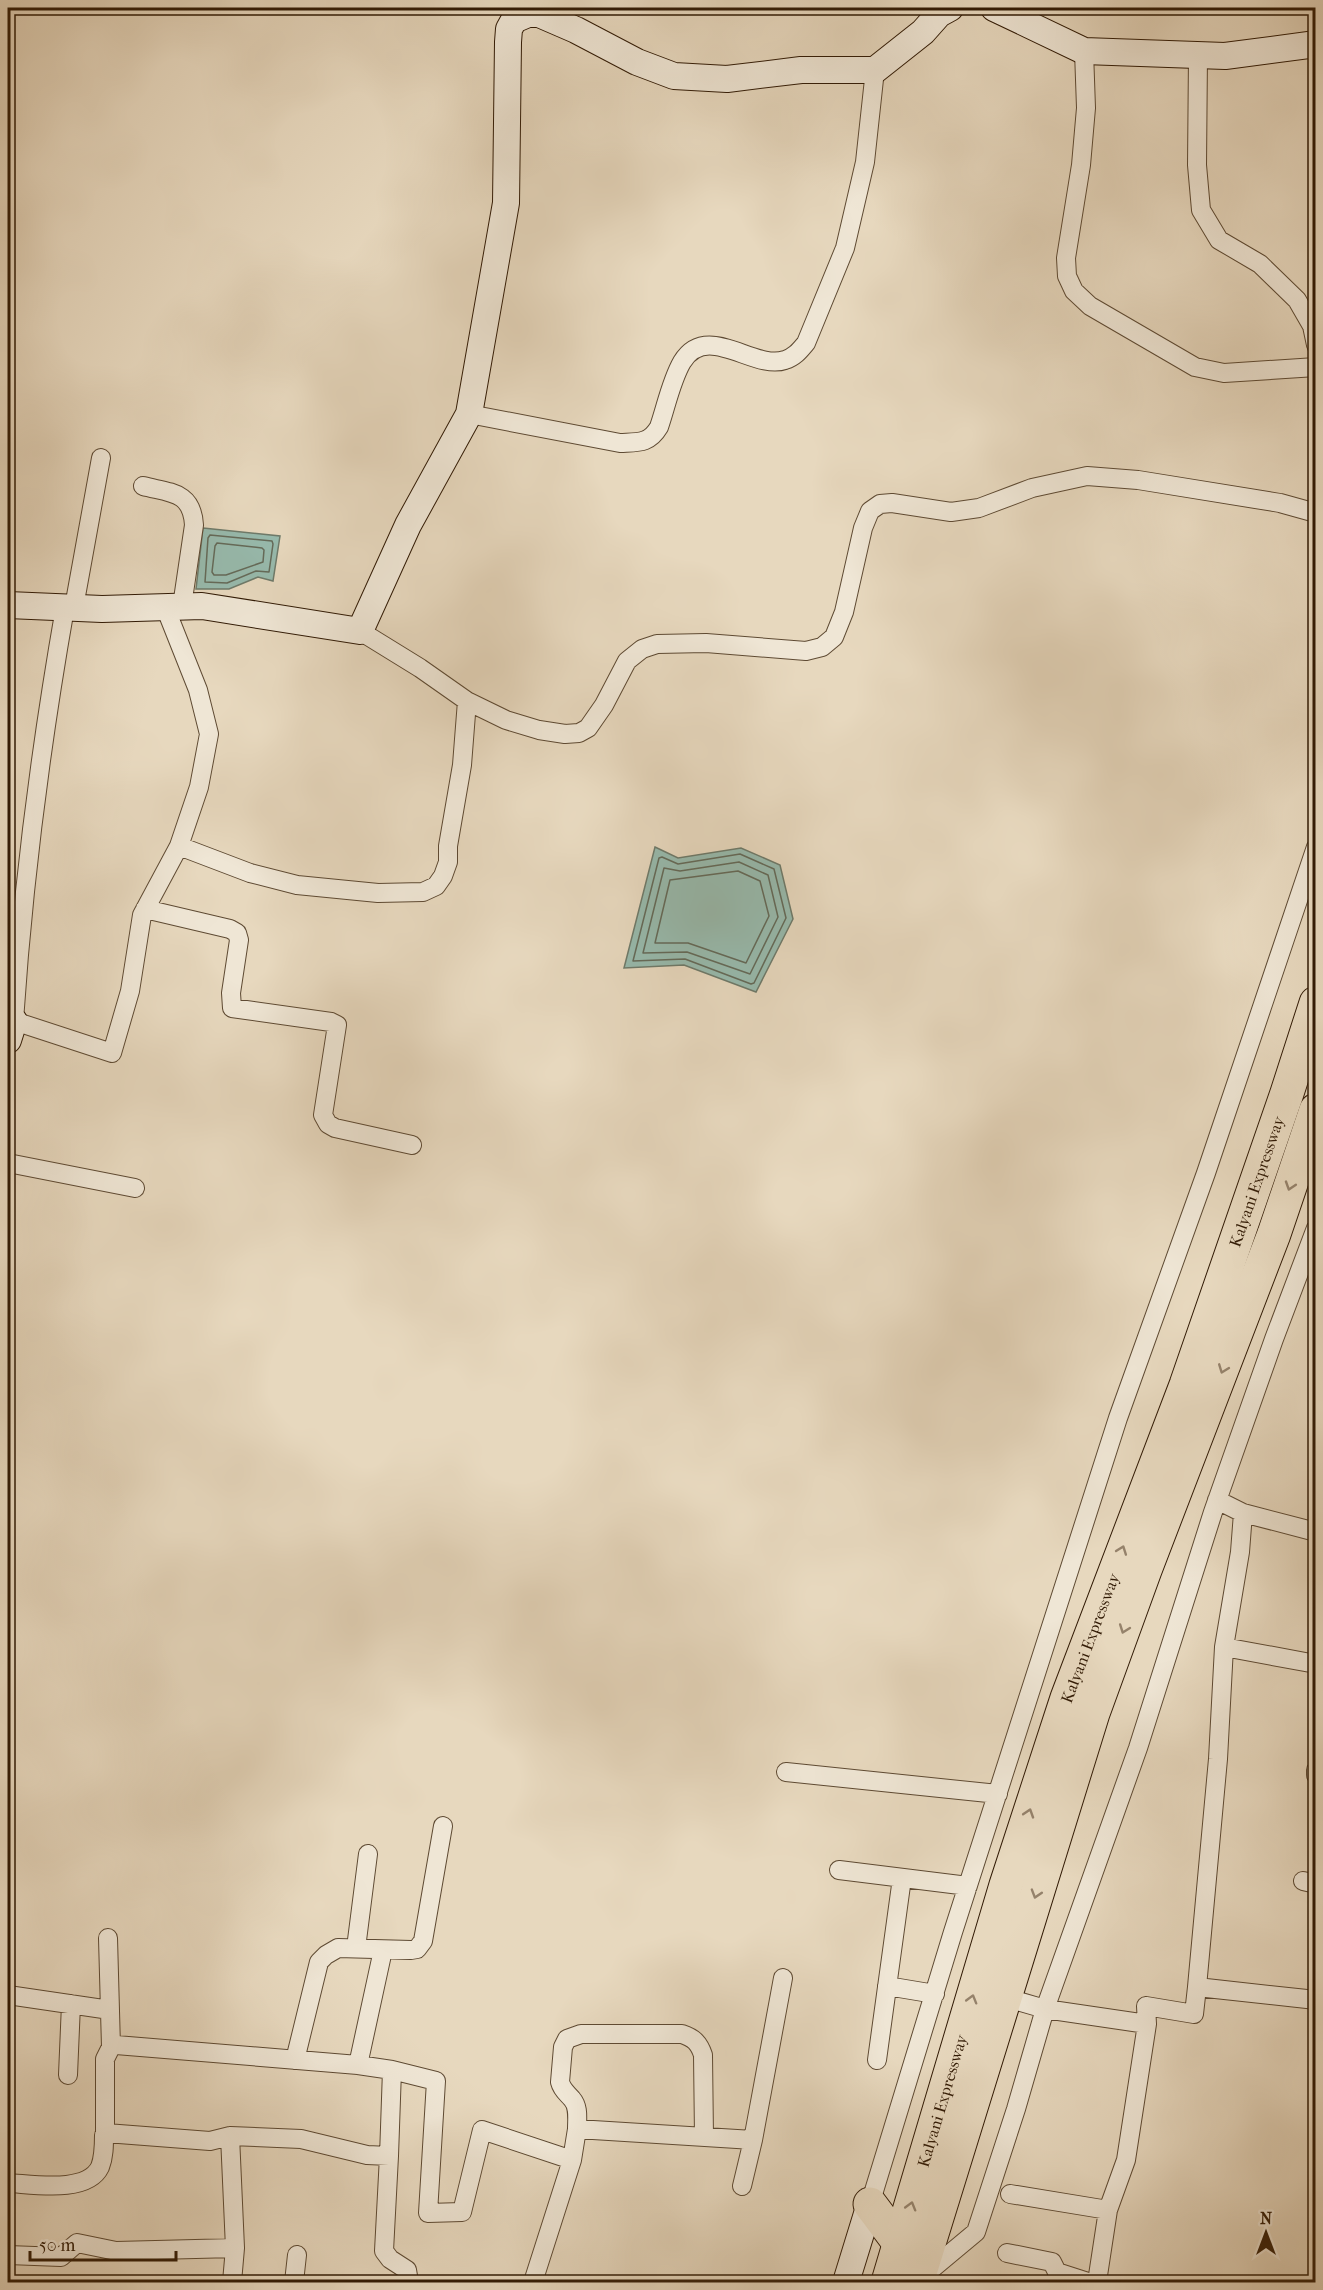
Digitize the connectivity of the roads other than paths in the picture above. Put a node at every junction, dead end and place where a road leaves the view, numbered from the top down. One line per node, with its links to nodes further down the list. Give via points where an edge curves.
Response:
1 (950, 8): 7 (street)
2 (994, 8): 5 (street)
3 (529, 11): 7 (street, via 674,76 727,79 801,70); 10 (street, via 514,20 509,29 506,203)
4 (1316, 44): 6 (street, via 1225,56)
5 (1083, 51): 6 (street); 9 (street, via 1086,108 1066,258 1067,276 1074,291 1090,306 1195,367 1224,373)
6 (1198, 55): 8 (street, via 1197,165 1201,210 1219,240 1260,264 1296,300 1312,326)
7 (875, 70): 10 (street, via 865,162 846,248 806,343 795,355 784,361 766,361 726,346 694,350 683,361 659,428 653,437 643,441 620,443)
8 (1316, 345)
9 (1316, 367)
10 (469, 414): 17 (street, via 408,525)
11 (101, 458): 16 (street, via 74,608)
12 (143, 486): 15 (street, via 182,496 193,511 194,525)
13 (1316, 513): 18 (street, via 1280,503 1138,480 1087,476 1032,488 979,508 951,512 880,504 870,511 863,528 844,612 834,637 822,647 806,651 657,644 642,649 627,661 604,705 588,728 579,733 538,730)
14 (8, 605): 16 (street)
15 (174, 607): 16 (street); 17 (street, via 202,606); 19 (street, via 209,734 199,787)
16 (64, 608): 23 (street, via 36,798)
17 (360, 631): 18 (street)
18 (467, 701): 19 (street, via 448,862 436,886 423,892 378,893 297,885 250,873)
19 (179, 846): 21 (street)
20 (1316, 847): 37 (street, via 1118,1418)
21 (145, 909): 23 (street, via 130,991 112,1053); 25 (street, via 237,933 232,1008 337,1025 323,1115 328,1124)
22 (1316, 1003): 75 (highway, Kalyani Expressway, one-way to 22, via 1006,1885 1067,1698 1186,1385)
23 (10, 1027)
24 (1316, 1110): 51 (highway, Kalyani Expressway, one-way to 51, via 1274,1234 1093,1713)
25 (412, 1145)
26 (8, 1163): 27 (street)
27 (135, 1188)
28 (1316, 1228): 29 (street)
29 (1217, 1500): 30 (street); 54 (street, via 1137,1748)
30 (1243, 1513): 31 (street); 32 (street)
31 (1316, 1532)
32 (1224, 1647): 33 (street); 48 (street)
33 (1316, 1664)
34 (1316, 1770): 36 (street)
35 (786, 1772): 37 (street)
36 (1316, 1775)
37 (998, 1794): 42 (street)
38 (443, 1826): 45 (street, via 423,1941 417,1948)
39 (368, 1854): 44 (street)
40 (839, 1870): 41 (street)
41 (902, 1878): 42 (street); 47 (street)
42 (968, 1886): 49 (street)
43 (108, 1938): 55 (street)
44 (356, 1948): 45 (street); 58 (street, via 338,1948 319,1962)
45 (382, 1950): 60 (street)
46 (783, 1978): 67 (street)
47 (887, 1986): 49 (street); 59 (street)
48 (1197, 1987): 52 (street); 56 (street, via 1194,2014 1146,2006)
49 (935, 1994): 73 (street)
50 (8, 1995): 53 (street)
51 (1005, 1997): 54 (street); 80 (highway, Kalyani Expressway)
52 (1316, 2000)
53 (71, 2004): 55 (street); 62 (street)
54 (1045, 2009): 56 (street); 80 (street, via 976,2232)
55 (110, 2010): 57 (street)
56 (1147, 2024): 74 (street, via 1126,2160)
57 (111, 2047): 58 (street); 64 (street, via 105,2059)
58 (296, 2060): 60 (street)
59 (877, 2060)
60 (358, 2065): 61 (street)
61 (392, 2070): 68 (street); 69 (street, via 436,2081 428,2213 462,2212 482,2130)
62 (68, 2076)
63 (577, 2128): 66 (street); 66 (street, via 578,2110 560,2082 567,2039 581,2034 682,2034 693,2038 704,2055); 69 (street)
64 (105, 2134): 65 (street, via 210,2141); 70 (street, via 100,2166 84,2182)
65 (230, 2136): 68 (street, via 301,2139 367,2155); 76 (street)
66 (704, 2137): 67 (street)
67 (753, 2140): 71 (street)
68 (388, 2156): 83 (street, via 384,2251 407,2270)
69 (572, 2160): 84 (street)
70 (8, 2183)
71 (742, 2186)
72 (1010, 2194): 74 (street)
73 (870, 2204): 75 (highway); 85 (street)
74 (1108, 2210): 87 (street)
75 (900, 2244): 80 (highway, Kalyani Expressway)
76 (235, 2248): 78 (street, via 116,2251 77,2243 61,2257); 81 (street)
77 (1007, 2253): 86 (street, via 1052,2262 1057,2272)
78 (8, 2255)
79 (297, 2255): 82 (street)
80 (908, 2282)
81 (232, 2283)
82 (294, 2283)
83 (409, 2283)
84 (534, 2283)
85 (846, 2283)
86 (1088, 2283)
87 (1097, 2283)

